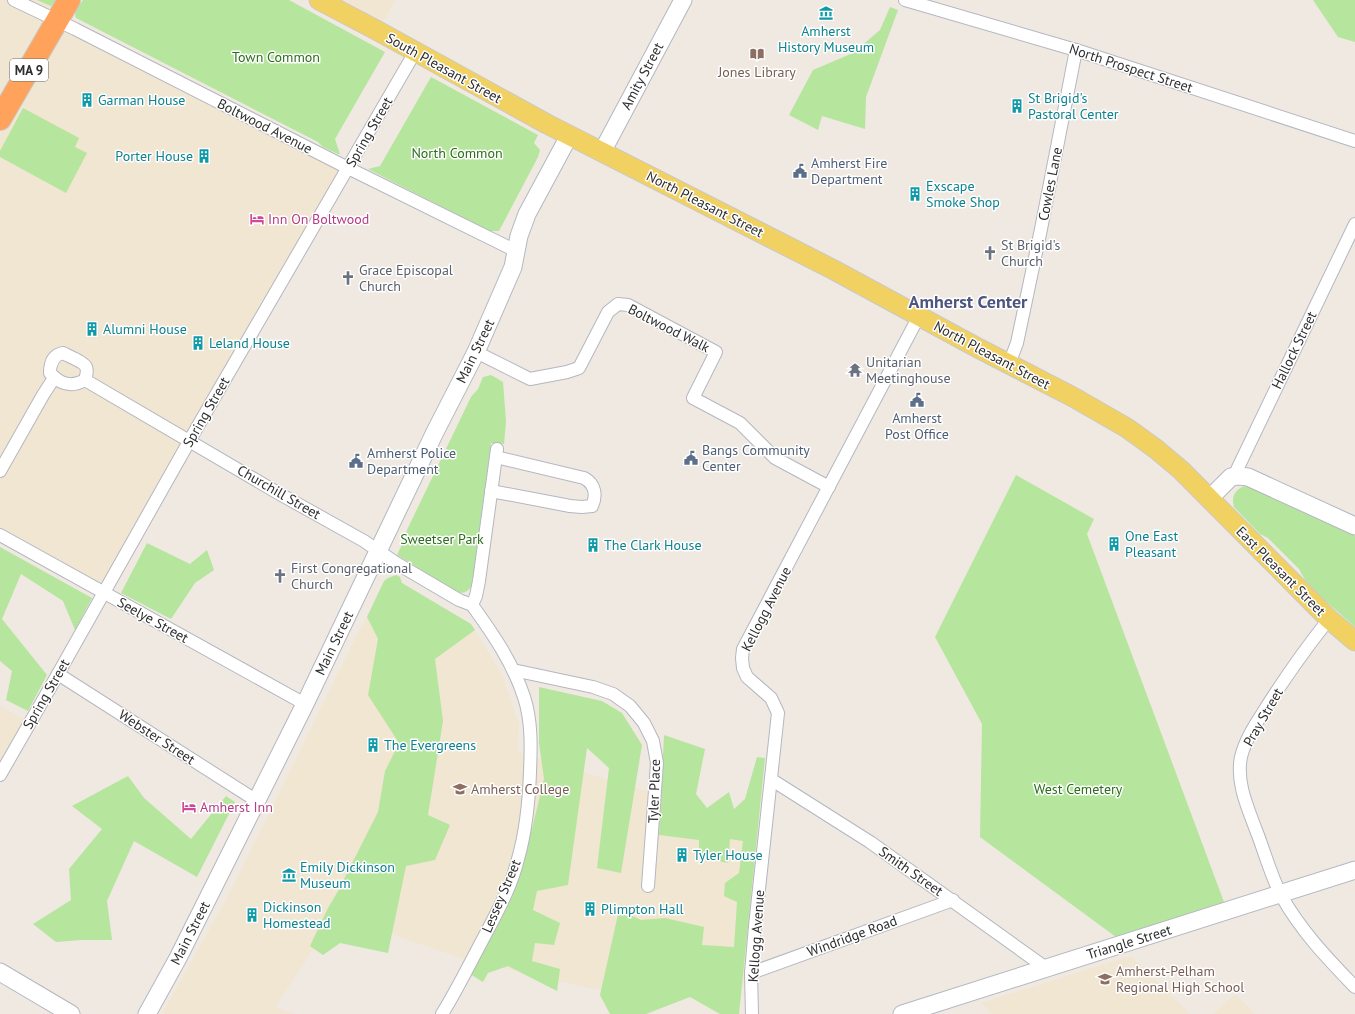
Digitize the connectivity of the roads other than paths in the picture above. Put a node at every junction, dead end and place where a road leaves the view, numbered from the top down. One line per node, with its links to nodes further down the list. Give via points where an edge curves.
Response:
1 (14, 0): 6 (street, Boltwood Avenue)
2 (69, 0): 6 (highway, MA 9)
3 (319, 0): 8 (main road, South Pleasant Street)
4 (683, 0): 12 (main road, Amity Street)
5 (905, 0): 7 (street, North Prospect Street)
6 (57, 20): 9 (highway, MA 9); 13 (street, Boltwood Avenue)
7 (1076, 50): 11 (street, North Prospect Street); 18 (street, Cowles Lane, via 1017,343)
8 (415, 52): 10 (main road, South Pleasant Street); 13 (street, Spring Street)
9 (0, 119)
10 (569, 136): 12 (main road, North Pleasant Street); 15 (main road, Main Street, via 527,214)
11 (1355, 141)
12 (602, 152): 16 (main road, North Pleasant Street)
13 (348, 168): 15 (street, Boltwood Avenue); 21 (street, Spring Street)
14 (1355, 224): 23 (street, Hallock Street)
15 (516, 251): 17 (main road, Main Street, via 513,267)
16 (919, 316): 18 (main road, North Pleasant Street); 24 (street, Kellogg Avenue)
17 (476, 352): 24 (street, Boltwood Walk, via 530,379 569,372 579,368 608,312 618,304 628,305 716,352 693,398 740,423 775,458); 29 (main road, Main Street)
18 (1009, 364): 26 (main road, North Pleasant Street, via 1134,433 1172,462)
19 (54, 378): 20 (street, via 71,385 77,385); 20 (street, via 50,373 52,359 63,353 86,367); 22 (street)
20 (85, 380): 21 (street, Churchill Street)
21 (189, 441): 29 (street, Churchill Street); 30 (street, Spring Street)
22 (0, 471)
23 (1234, 476): 26 (main road); 27 (main road, via 1248,477)
24 (829, 487): 38 (street, Kellogg Avenue, via 743,649 743,668 747,677 771,698 778,713)
25 (491, 492): 25 (street, via 582,507 592,506 595,500 593,485 589,480 496,453); 31 (street, via 479,581)
26 (1210, 498): 32 (main road, East Pleasant Street)
27 (1355, 526)
28 (0, 535): 30 (street, Seelye Street)
29 (379, 550): 31 (street, Churchill Street, via 396,563); 36 (main road, Main Street)
30 (104, 593): 35 (street, Spring Street); 36 (street, Seelye Street)
31 (472, 605): 34 (street, Lessey Street)
32 (1329, 619): 33 (main road, East Pleasant Street); 42 (street, Pray Street, via 1272,697 1253,729 1242,756 1239,776 1246,803)
33 (1355, 641)
34 (513, 670): 41 (street, Tyler Place, via 593,687 613,694 630,706 644,723 653,741 657,763); 50 (street, Lessey Street, via 524,698 529,721 531,753 525,824 518,860 501,905)
35 (58, 674): 37 (street, Spring Street); 39 (street, Webster Street)
36 (305, 704): 39 (main road, Main Street)
37 (0, 774)
38 (772, 780): 43 (street, Smith Street, via 870,842); 46 (street, Kellogg Avenue)
39 (257, 801): 49 (main road, Main Street)
40 (1355, 870): 42 (main road, Triangle Street)
41 (648, 886)
42 (1280, 894): 44 (main road, Triangle Street); 47 (street, Pray Street, via 1325,956)
43 (953, 900): 44 (street, Smith Street); 46 (street, Windridge Road)
44 (1046, 968): 52 (main road, Triangle Street)
45 (0, 972): 48 (main road)
46 (751, 972): 51 (street, Kellogg Avenue)
47 (1355, 987)
48 (71, 1014)
49 (147, 1014)
50 (442, 1014)
51 (752, 1014)
52 (902, 1014)

